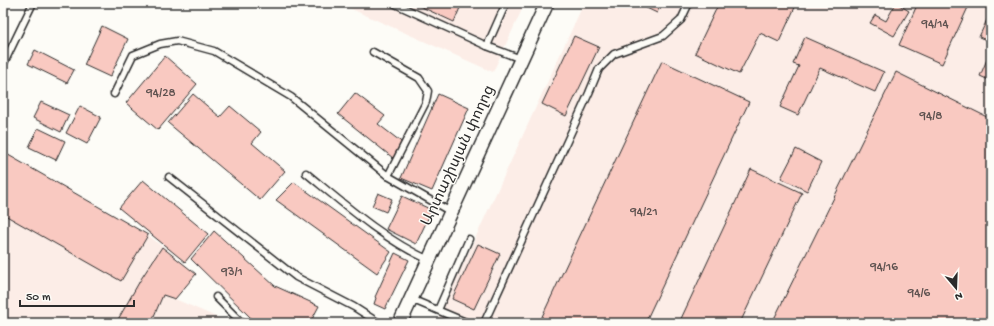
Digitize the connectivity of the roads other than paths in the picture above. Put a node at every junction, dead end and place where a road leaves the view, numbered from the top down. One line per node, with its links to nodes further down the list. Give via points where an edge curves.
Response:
1 (33, 3): 9 (lane)
2 (392, 3): 6 (lane)
3 (506, 3): 6 (lane)
4 (547, 3): 8 (street, Արտաշիսյան փողոց)
5 (689, 3): 24 (lane, via 681,20 663,36 614,54 599,68)
6 (487, 46): 8 (lane)
7 (373, 52): 12 (lane, via 419,78 428,92 426,102)
8 (521, 60): 14 (street, Արտաշիսյան փողոց)
9 (3, 65)
10 (114, 94): 12 (lane, via 132,55 160,44 177,41 214,51 291,97)
11 (306, 173): 16 (lane, via 384,234 411,252)
12 (388, 176): 14 (lane)
13 (169, 177): 21 (lane, via 296,277)
14 (451, 212): 16 (street, Արտաշիսյան փողոց)
15 (469, 239): 19 (lane)
16 (429, 260): 18 (street, Արտաշիսյան փողոց)
17 (216, 297): 20 (lane)
18 (411, 298): 19 (lane); 22 (street, Արտաշիսյան փողոց)
19 (438, 310): 23 (lane)
20 (242, 323)
21 (379, 323)
22 (400, 323)
23 (468, 323)
24 (484, 323)

